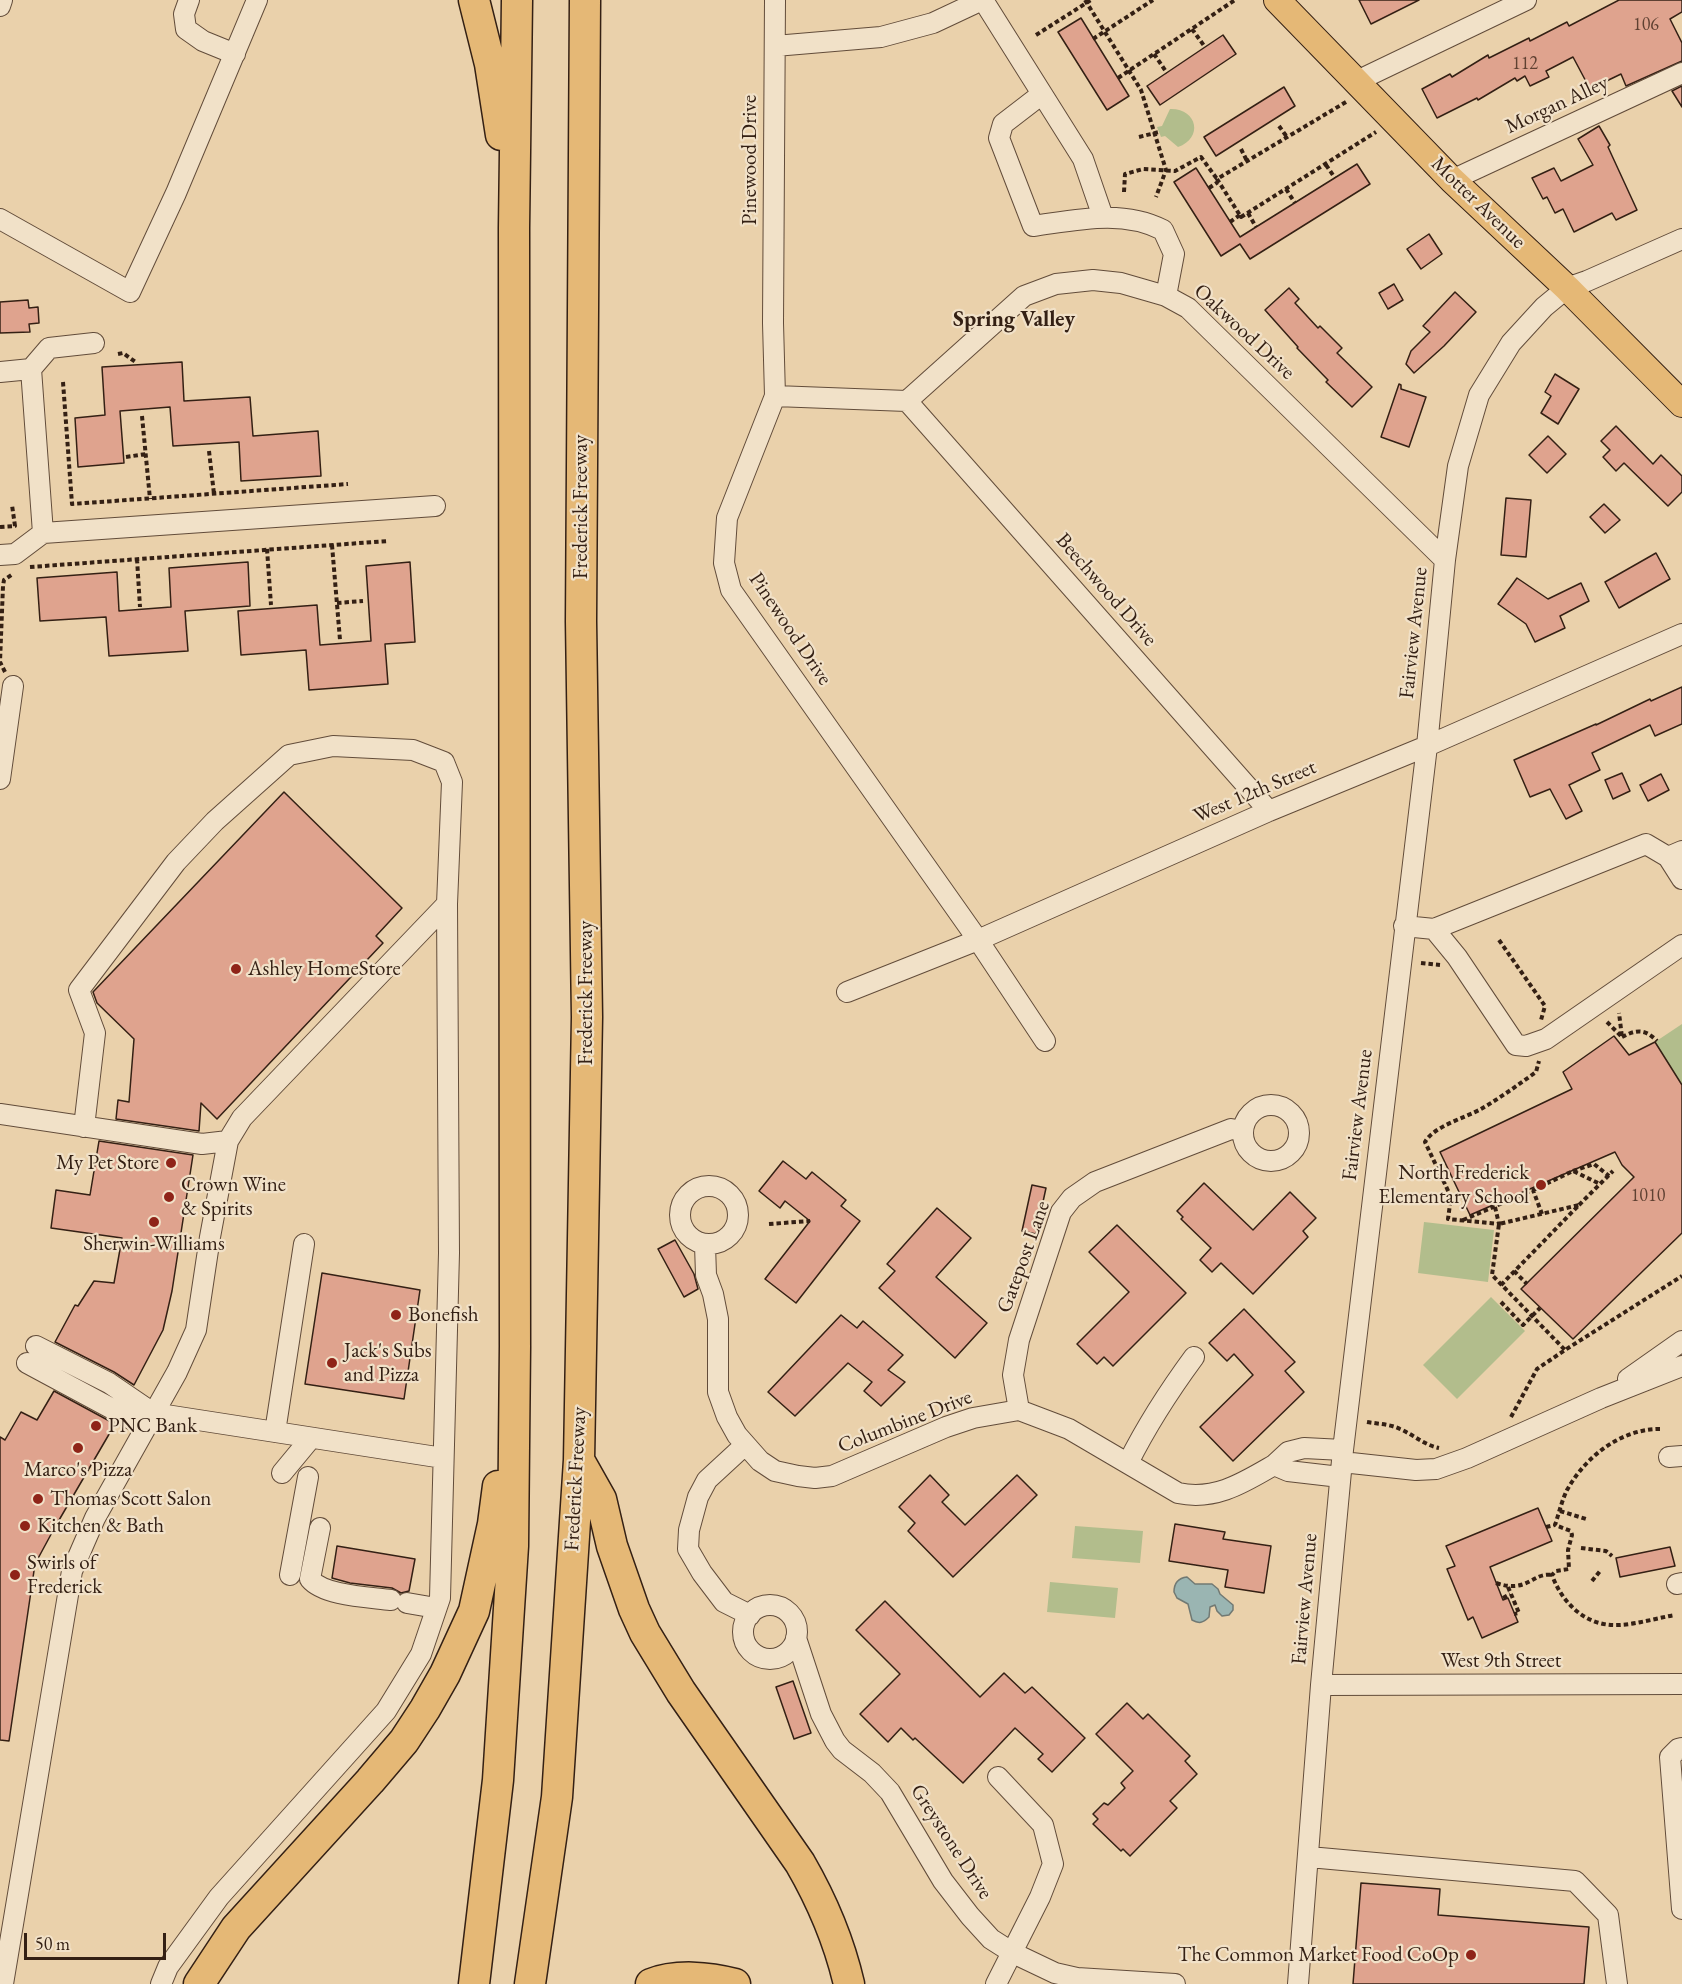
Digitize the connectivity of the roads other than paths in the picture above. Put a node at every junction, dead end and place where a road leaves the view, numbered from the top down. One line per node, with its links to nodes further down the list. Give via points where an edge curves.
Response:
1 (2, 0): 11 (street)
2 (189, 0): 13 (street, via 184,14 186,29)
3 (257, 0): 13 (street)
4 (474, 0): 20 (highway, via 490,64)
5 (517, 0): 20 (highway)
6 (585, 0): 67 (highway, Frederick Freeway, via 581,621 587,1017)
7 (775, 0): 12 (street, Pinewood Drive)
8 (983, 0): 12 (street, via 933,23 881,37); 16 (street)
9 (1277, 0): 15 (main road, Motter Avenue)
10 (1526, 0): 15 (street)
11 (0, 6)
12 (775, 46): 27 (street, Pinewood Drive)
13 (235, 54): 19 (street, via 130,292)
14 (1682, 73): 17 (street, Morgan Alley)
15 (1351, 92): 17 (main road, Motter Avenue)
16 (1042, 94): 18 (street, via 1083,159); 18 (street, via 1003,124 999,138 1033,226)
17 (1452, 180): 22 (main road, Motter Avenue)
18 (1103, 217): 23 (street, via 1132,219 1163,230 1174,254)
19 (0, 219)
20 (514, 228): 56 (highway)
21 (1682, 239): 22 (street, Fairview Avenue)
22 (1567, 288): 29 (main road, Motter Avenue); 33 (street, Fairview Avenue, via 1511,343 1479,395 1458,466)
23 (1166, 296): 28 (street, Oakwood Drive, via 1121,283 1093,280 1056,284 1024,296); 33 (street, Oakwood Drive, via 1188,308)
24 (94, 343): 25 (street, via 49,348)
25 (31, 369): 26 (street); 31 (street)
26 (0, 372)
27 (775, 396): 28 (street); 44 (street, Pinewood Drive, via 727,518 724,563 731,590)
28 (908, 401): 38 (street, Beechwood Drive)
29 (1682, 404)
30 (435, 506): 31 (street)
31 (44, 533): 32 (street, via 15,554)
32 (0, 555)
33 (1445, 560): 36 (street, Fairview Avenue)
34 (1682, 634): 36 (street, West 12th Street)
35 (13, 686): 37 (street)
36 (1427, 746): 38 (street, West 12th Street); 42 (street, Fairview Avenue)
37 (0, 779)
38 (1269, 811): 44 (street, West 12th Street)
39 (1675, 854): 40 (street); 43 (street, via 1646,844)
40 (1682, 879)
41 (447, 904): 49 (street, via 452,782 444,762 413,750 333,746 289,755 215,820 176,862 79,990 95,1033); 51 (street, via 242,1118); 66 (street, via 448,1253)
42 (1404, 926): 43 (street); 69 (street, Fairview Avenue)
43 (1434, 929): 45 (street, via 1516,1045 1526,1046 1561,1030)
44 (978, 940): 46 (street, West 12th Street); 47 (street, Pinewood Drive)
45 (1676, 949)
46 (847, 992)
47 (1045, 1041)
48 (0, 1114): 49 (street)
49 (84, 1127): 51 (street, via 202,1144)
50 (1243, 1131): 61 (street, Gatepost Lane, via 1231,1129 1095,1182 1072,1198 1061,1212 1019,1340 1013,1375)
51 (228, 1141): 62 (street, via 196,1330)
52 (304, 1244): 63 (street)
53 (705, 1245): 65 (street, Columbine Drive, via 706,1275 718,1319 718,1392 727,1418)
54 (1682, 1341): 60 (street)
55 (36, 1346): 62 (street, via 109,1383)
56 (515, 1347): 88 (highway, via 486,1561 474,1611 445,1674 404,1741 236,1928); 89 (highway, via 513,1546 498,1780)
57 (1194, 1357): 68 (street, via 1143,1433)
58 (27, 1364): 62 (street)
59 (1682, 1366): 60 (street)
60 (1601, 1398): 69 (street, via 1436,1469)
61 (1019, 1410): 65 (street, Columbine Drive, via 946,1427 832,1476 815,1478 775,1471); 68 (street, via 1069,1429)
62 (150, 1420): 63 (street); 87 (street, via 95,1518 72,1571)
63 (275, 1432): 64 (street)
64 (311, 1438): 66 (street); 71 (street)
65 (745, 1445): 76 (street, via 707,1480 698,1497 688,1549 724,1602)
66 (443, 1458): 75 (street, via 440,1598)
67 (579, 1460): 90 (highway, Frederick Freeway, via 557,1797); 93 (highway, via 601,1499 612,1546 645,1633 813,1885 842,1954)
68 (1128, 1463): 70 (street, via 1178,1493 1199,1496 1230,1488)
69 (1342, 1463): 70 (street, via 1288,1471); 70 (street, via 1304,1448 1288,1452); 79 (street, Fairview Avenue)
70 (1274, 1465)
71 (282, 1473)
72 (308, 1477): 74 (street)
73 (320, 1528): 75 (street, via 310,1579 314,1584 324,1590)
74 (290, 1575)
75 (436, 1608): 86 (street, via 421,1654 386,1711 219,1898)
76 (750, 1615): 77 (street, Greystone Drive, via 765,1606 782,1608 795,1621); 77 (street, via 744,1640 754,1654 780,1658)
77 (796, 1638): 85 (street, Greystone Drive, via 821,1714 835,1741 890,1792 943,1881 970,1917)
78 (1682, 1683): 79 (street, West 9th Street)
79 (1321, 1685): 83 (street, Fairview Avenue)
80 (1682, 1748): 82 (street, via 1670,1757)
81 (998, 1777): 85 (street, via 1043,1825 1053,1864)
82 (1678, 1813): 84 (street)
83 (1309, 1857): 96 (street, Fairview Avenue); 97 (street, via 1575,1881 1608,1915)
84 (1682, 1909)
85 (1013, 1953): 94 (street); 95 (street, Greystone Drive, via 1055,1973 1077,1978)
86 (165, 1976)
87 (3, 1984)
88 (199, 1984)
89 (474, 1984)
90 (530, 1984)
91 (651, 1984): 92 (highway, via 682,1978)
92 (735, 1984)
93 (849, 1984)
94 (996, 1984)
95 (1175, 1984)
96 (1298, 1984)
97 (1617, 1984)

